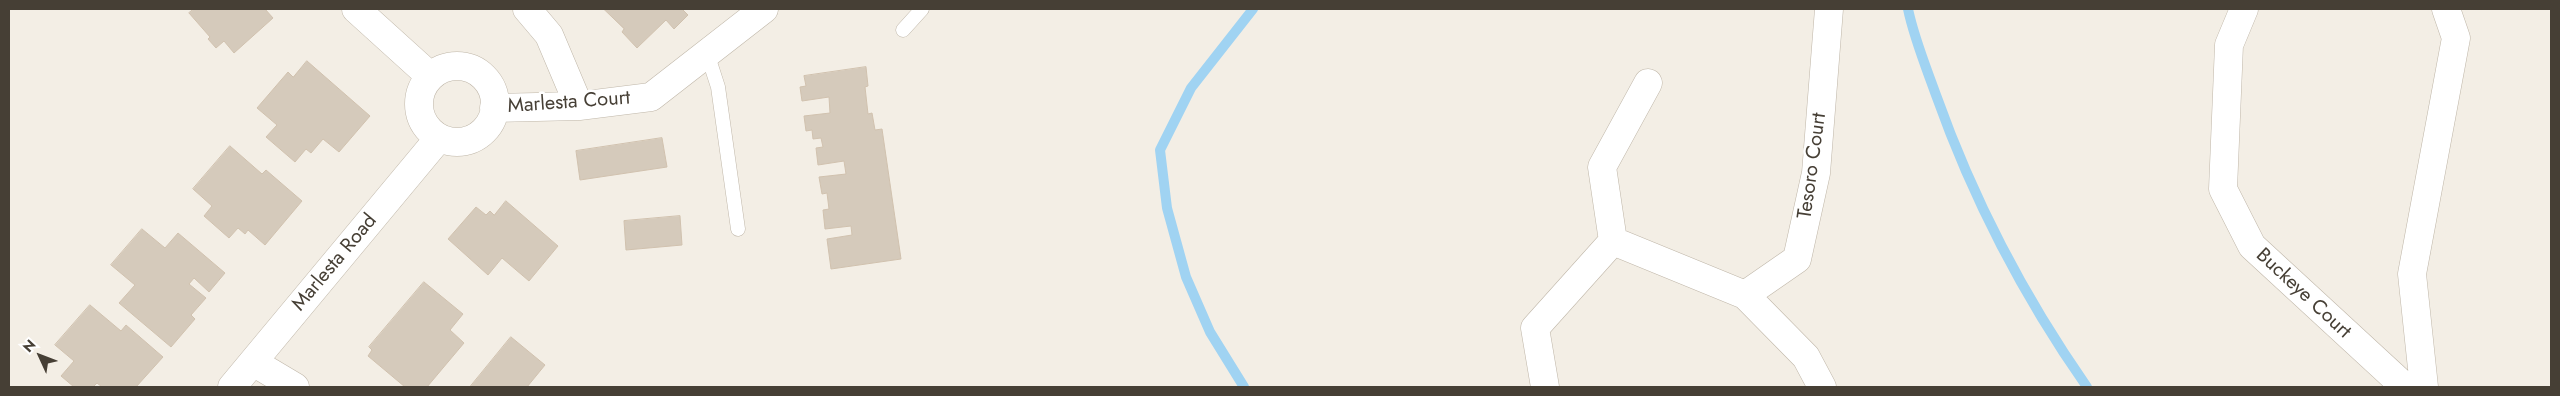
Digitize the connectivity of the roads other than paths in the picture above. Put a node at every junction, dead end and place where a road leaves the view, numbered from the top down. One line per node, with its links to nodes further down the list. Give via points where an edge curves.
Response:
1 (356, 9): 10 (street)
2 (527, 9): 12 (street, via 549,35)
3 (764, 9): 9 (street, Marlesta Court)
4 (922, 9): 8 (lane)
5 (1830, 9): 17 (street, Tesoro Court, via 1816,173 1797,259)
6 (2244, 9): 23 (street, Buckeye Court, via 2229,45 2223,189 2252,246)
7 (2446, 9): 24 (street, via 2456,38 2412,274)
8 (903, 30)
9 (707, 53): 12 (street, Marlesta Court, via 651,97); 15 (lane, via 718,87)
10 (430, 76): 13 (street, via 449,68 472,70 489,85); 14 (street, via 422,89 419,111 430,131)
11 (1648, 83): 16 (street, via 1602,166)
12 (579, 106): 13 (street, Marlesta Court)
13 (494, 108): 14 (street, via 491,120 474,138 450,142)
14 (439, 138): 18 (street, Marlesta Road)
15 (738, 229)
16 (1614, 241): 17 (street); 21 (street, via 1535,328)
17 (1745, 295): 22 (street, via 1806,357)
18 (253, 362): 19 (street, Marlesta Road); 20 (street)
19 (232, 387)
20 (295, 387)
21 (1545, 387)
22 (1822, 387)
23 (2405, 387)
24 (2424, 387)

